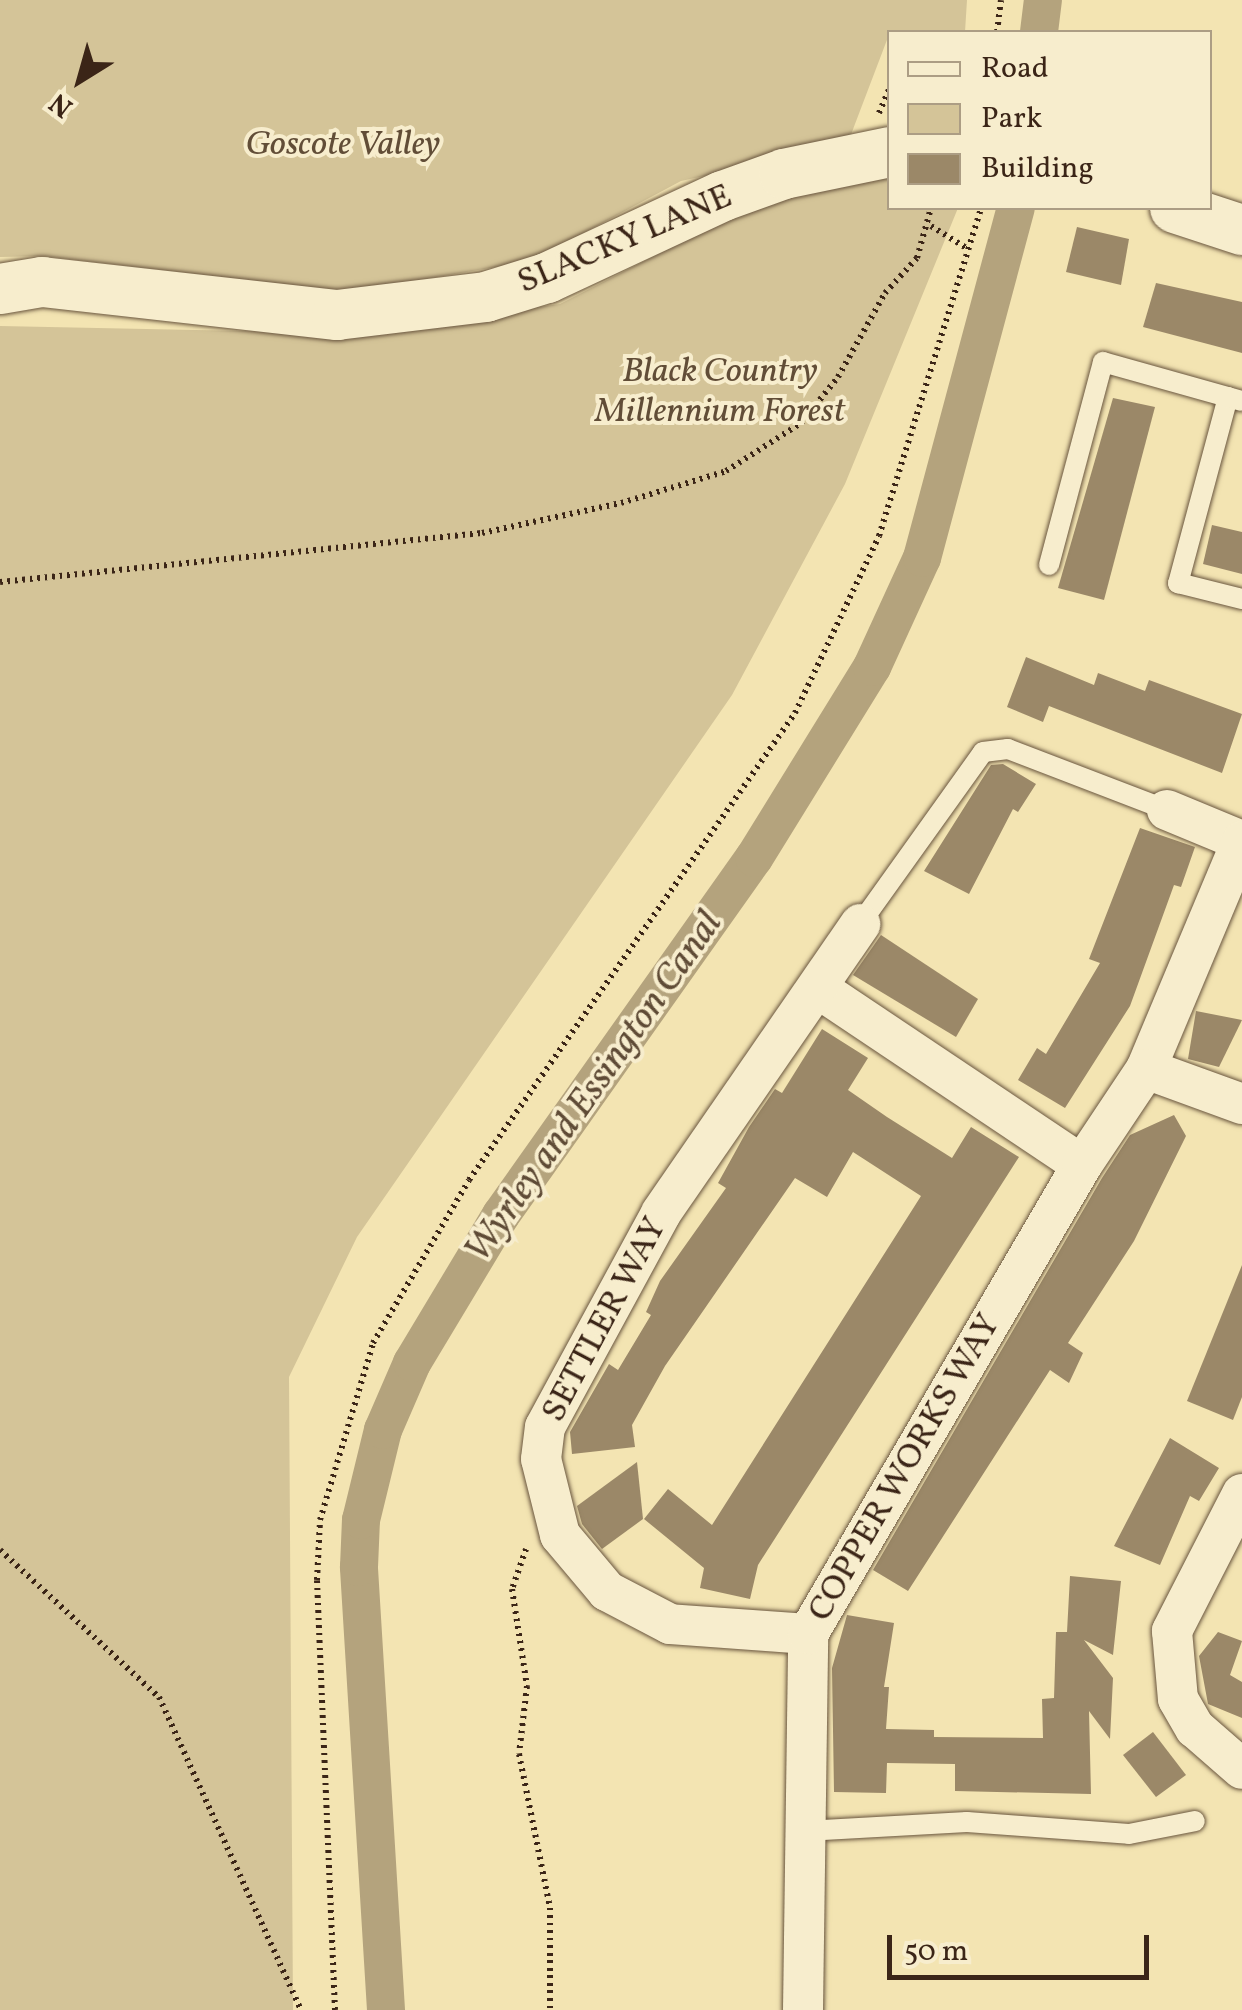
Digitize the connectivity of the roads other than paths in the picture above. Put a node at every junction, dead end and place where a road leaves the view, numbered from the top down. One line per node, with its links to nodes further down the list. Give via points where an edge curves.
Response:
1 (887, 153): 4 (street, SLACKY LANE, via 784,174 547,278 486,297 337,315 42,282)
2 (1181, 210): 3 (street)
3 (1242, 230)
4 (0, 289)
5 (1235, 399): 6 (lane, via 1103,362); 7 (lane, via 1178,583)
6 (1048, 566)
7 (1242, 599)
8 (1168, 810): 9 (street); 10 (lane, via 1008,749 983,752)
9 (1242, 841): 12 (street, COPPER WORKS WAY)
10 (860, 924): 11 (street, SETTLER WAY)
11 (819, 989): 14 (street); 16 (street, SETTLER WAY, via 661,1213 545,1426 544,1476 560,1535 606,1590 670,1624)
12 (1146, 1068): 13 (street); 14 (street, COPPER WORKS WAY)
13 (1242, 1104)
14 (1082, 1165): 16 (street, COPPER WORKS WAY)
15 (1242, 1494): 17 (street, via 1172,1631 1178,1699 1196,1728)
16 (808, 1634): 19 (street, COPPER WORKS WAY)
17 (1242, 1769)
18 (1196, 1821): 19 (lane, via 1129,1834 967,1822)
19 (805, 1831): 20 (street, COPPER WORKS WAY)
20 (803, 2010)

